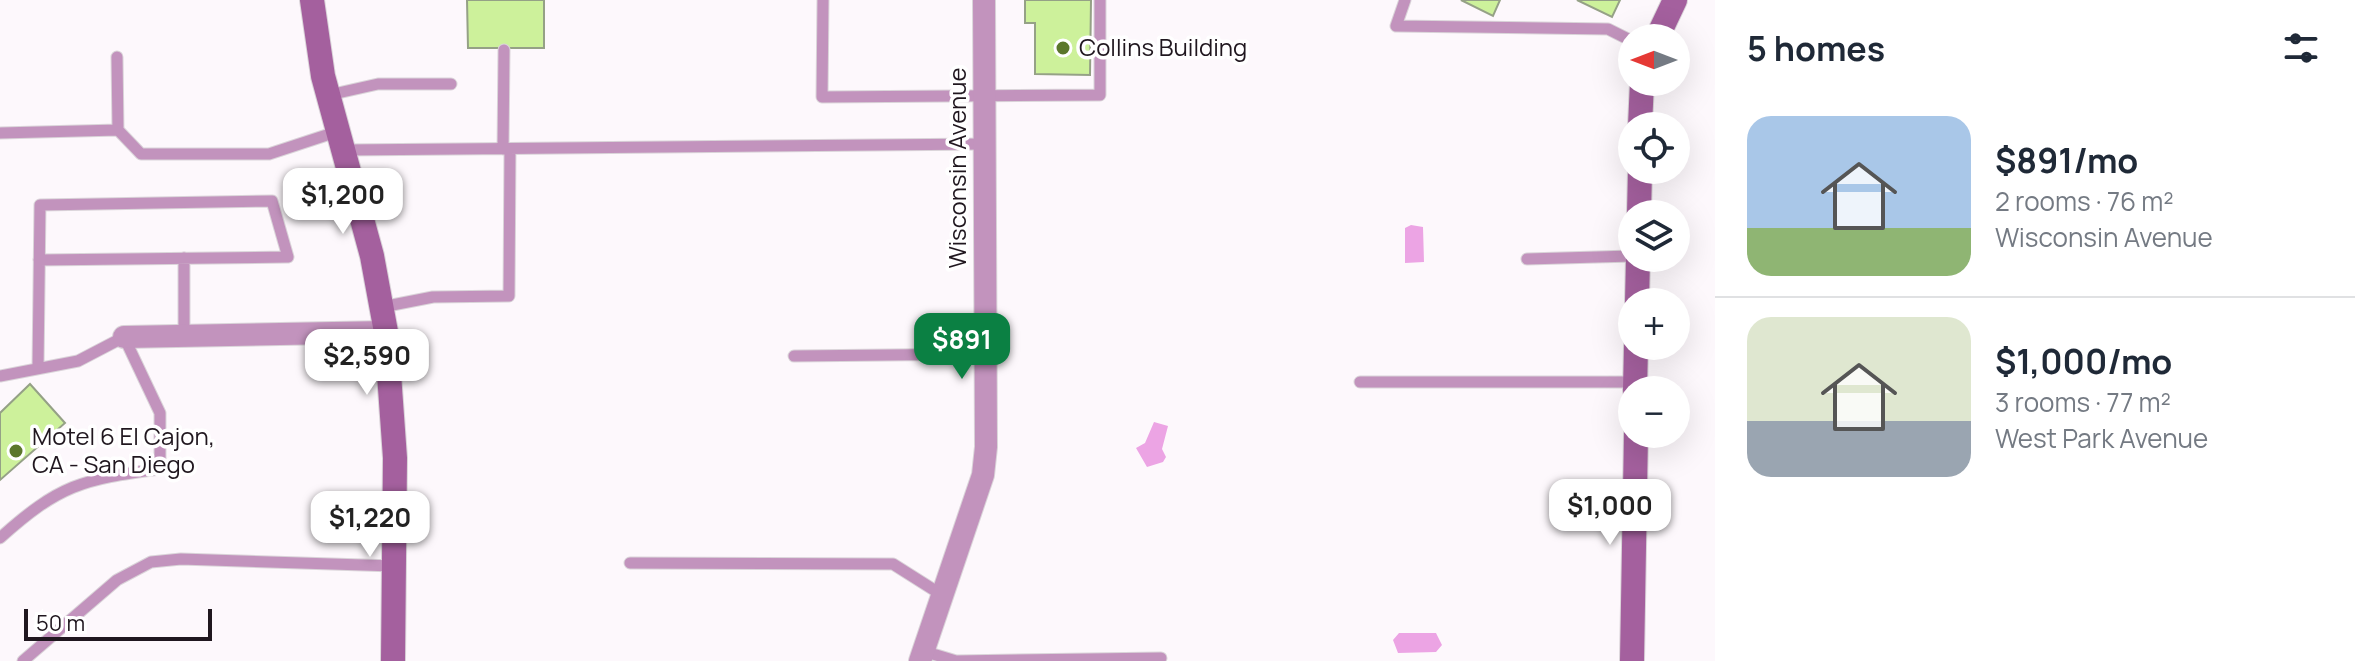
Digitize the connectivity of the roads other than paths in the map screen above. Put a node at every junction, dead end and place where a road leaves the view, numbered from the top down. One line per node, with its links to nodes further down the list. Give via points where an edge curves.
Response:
1 (312, 0): 12 (street)
2 (823, 0): 13 (lane, via 822,97)
3 (984, 0): 13 (street, Wisconsin Avenue)
4 (1100, 0): 13 (lane, via 1100,95)
5 (1405, 0): 8 (lane, via 1396,26 1608,29)
6 (1675, 0): 7 (street)
7 (1664, 24)
8 (1618, 34)
9 (504, 50): 18 (lane)
10 (117, 57): 14 (lane)
11 (451, 84): 12 (lane, via 378,84)
12 (329, 95): 16 (street)
13 (983, 96): 17 (street, Wisconsin Avenue)
14 (118, 130): 15 (lane); 16 (lane, via 133,149 151,155 280,153)
15 (0, 133)
16 (343, 140): 18 (lane); 23 (street)
17 (984, 144): 18 (lane); 27 (street, Wisconsin Avenue)
18 (507, 149): 23 (lane, via 509,296 433,297)
19 (1618, 256): 21 (lane)
20 (184, 258): 22 (lane); 22 (lane, via 288,257 272,201 40,205); 25 (lane)
21 (1527, 259)
22 (39, 260): 29 (lane)
23 (381, 307): 24 (street)
24 (386, 332): 25 (street); 36 (street, via 395,458)
25 (184, 336): 26 (street)
26 (124, 337): 29 (lane, via 78,361); 34 (lane, via 160,413 160,469 66,489 45,499)
27 (984, 354): 28 (lane); 37 (street, Wisconsin Avenue, via 983,475)
28 (794, 356)
29 (38, 368): 30 (lane)
30 (0, 376)
31 (1360, 382): 32 (lane)
32 (1618, 386)
33 (1636, 448): 42 (street)
34 (0, 538)
35 (630, 563): 37 (lane, via 893,564)
36 (394, 566): 40 (lane, via 151,562 117,580); 41 (street)
37 (942, 595): 38 (street, Wisconsin Avenue)
38 (922, 656): 39 (lane, via 956,661)
39 (1161, 658)
40 (23, 661)
41 (393, 661)
42 (1632, 661)

